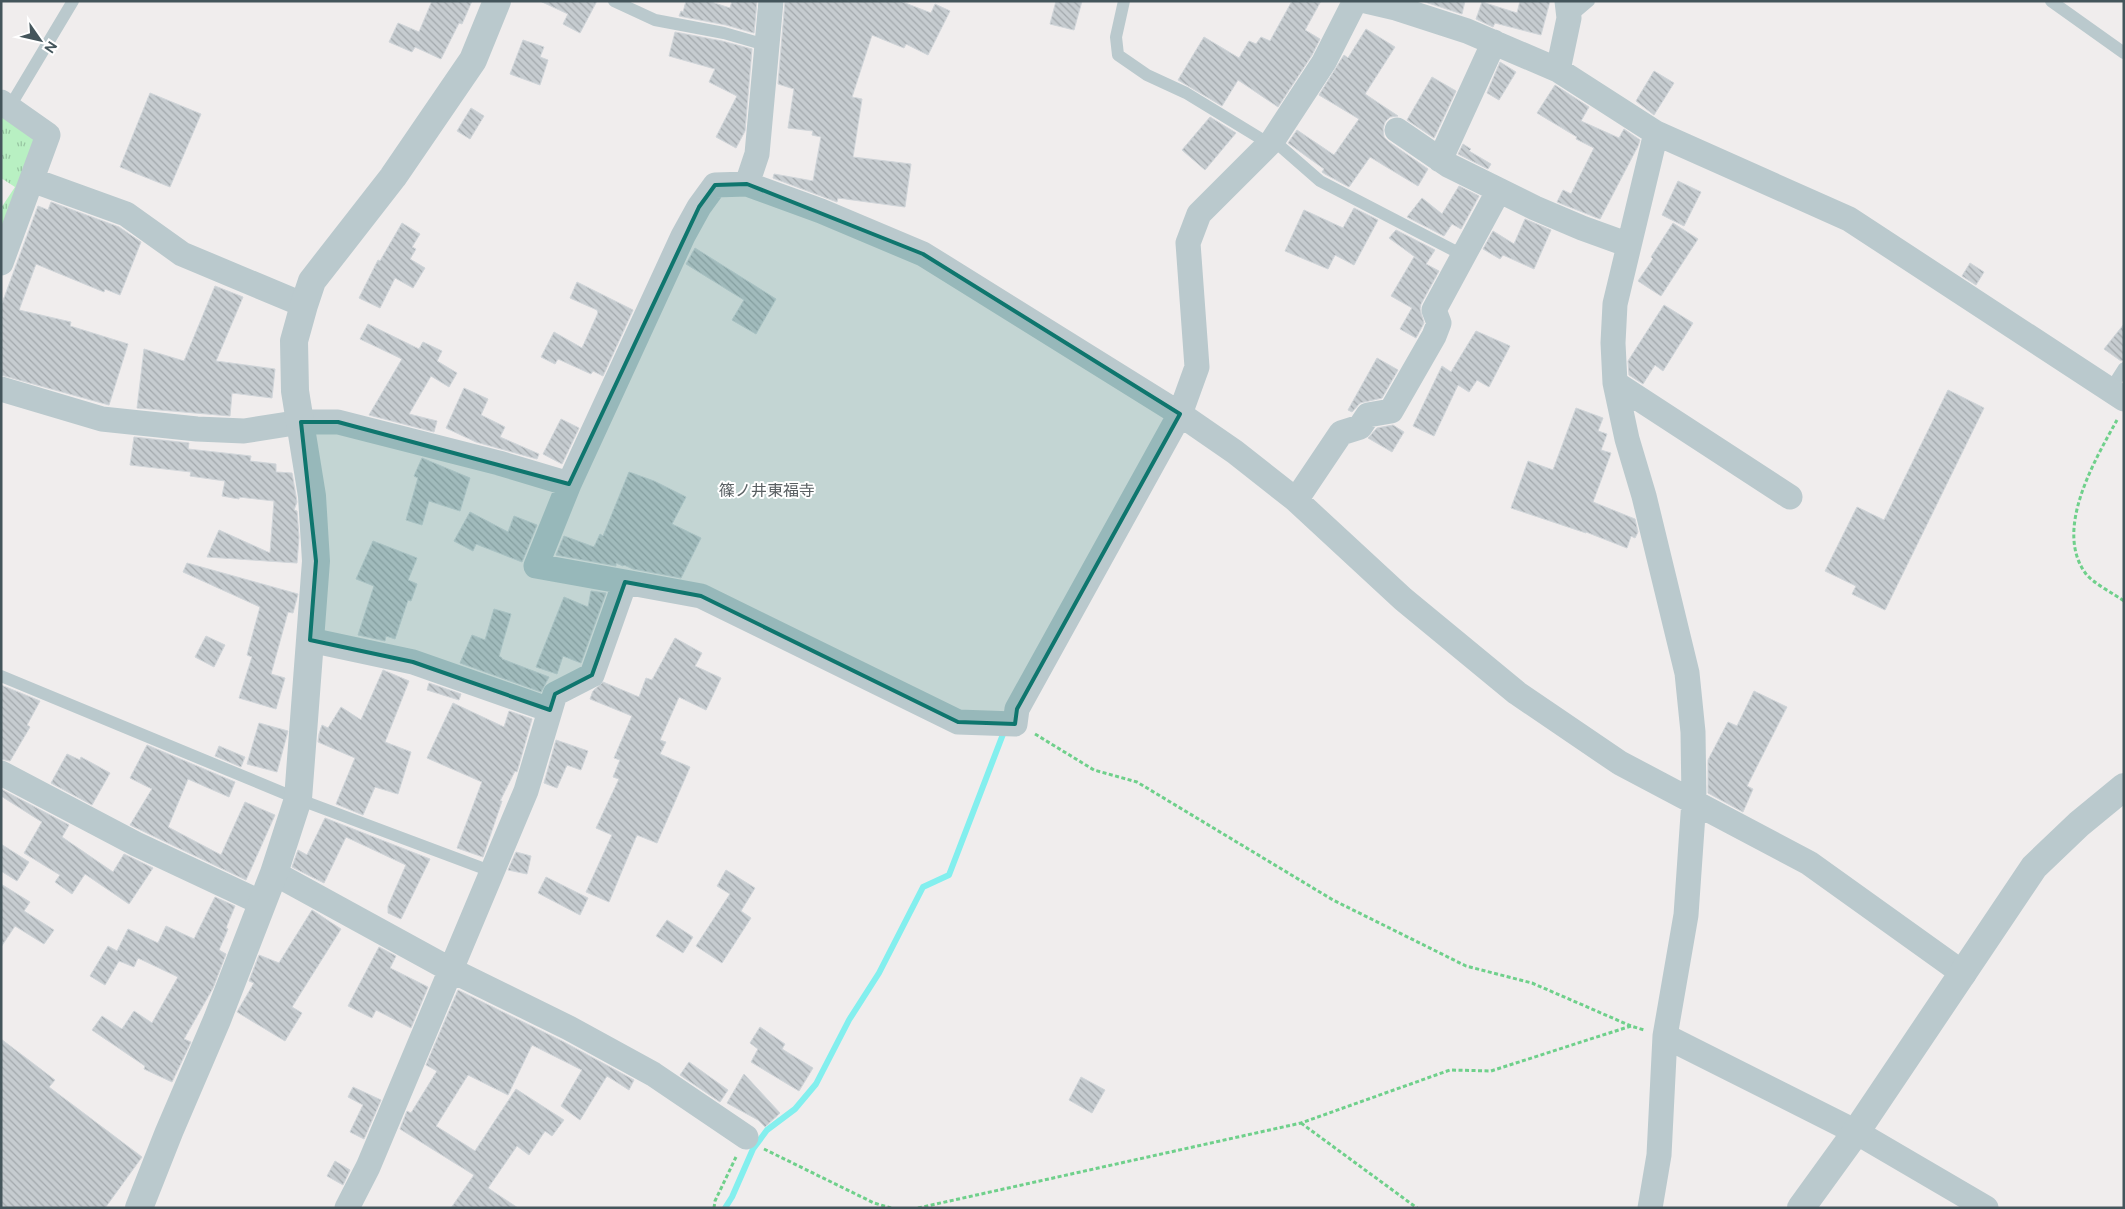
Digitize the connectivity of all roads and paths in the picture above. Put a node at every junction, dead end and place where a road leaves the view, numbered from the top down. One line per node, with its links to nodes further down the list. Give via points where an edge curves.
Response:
1 (73, 1): 15 (lane)
2 (497, 1): 26 (street, via 473,60 393,177 312,281)
3 (614, 1): 12 (lane, via 655,20)
4 (771, 1): 12 (street)
5 (1124, 1): 18 (lane, via 1116,37 1118,55 1147,75 1186,93 1263,140)
6 (1354, 1): 18 (street, via 1324,62)
7 (1366, 1): 11 (street)
8 (1589, 1): 10 (lane)
9 (2051, 1): 13 (lane)
10 (1568, 9): 14 (street)
11 (1494, 42): 14 (street); 19 (street)
12 (766, 45): 21 (street, via 757,154)
13 (2124, 53)
14 (1558, 70): 17 (street)
15 (5, 105): 20 (street, via 48,135)
16 (1397, 130): 19 (street)
17 (1656, 134): 23 (street); 30 (street, via 1849,219)
18 (1273, 140): 24 (lane, via 1320,182 1453,250); 31 (street, via 1199,214 1188,242 1197,367)
19 (1440, 160): 22 (street)
20 (32, 180): 25 (street); 26 (street, via 126,214 182,254)
21 (747, 184): 31 (street, via 923,254); 33 (street, via 715,185 699,207)
22 (1499, 190): 23 (street, via 1582,228); 24 (street)
23 (1629, 244): 28 (street, via 1615,304)
24 (1466, 251): 35 (street, via 1434,310 1439,323 1434,336 1391,412 1368,415 1360,427 1341,433)
25 (1, 263)
26 (304, 305): 32 (street, via 294,342 295,391)
27 (2124, 368): 30 (lane)
28 (1615, 383): 34 (street); 44 (street, via 1687,673 1693,732)
29 (1, 389): 32 (street, via 102,419 244,431)
30 (2118, 401): 37 (path, via 2076,513 2074,547 2086,574)
31 (1180, 414): 35 (street); 41 (street, via 1017,709)
32 (301, 422): 33 (street, via 338,422); 38 (street, via 312,496 316,561)
33 (570, 484): 36 (street, via 536,566)
34 (1790, 497)
35 (1296, 500): 44 (street, via 1403,599 1517,693 1620,763)
36 (625, 582): 40 (street, via 592,675 555,694); 41 (street, via 701,596 958,722)
37 (2124, 601)
38 (310, 640): 40 (street, via 413,662); 43 (street)
39 (1, 676): 43 (lane)
40 (550, 710): 46 (street, via 526,791)
41 (1015, 724): 51 (path, via 1094,770 1137,782 1333,900 1466,966 1532,983)
42 (1, 774): 48 (street, via 136,844)
43 (298, 799): 46 (lane); 47 (street)
44 (1694, 800): 50 (street, via 1809,863); 52 (street, via 1686,915)
45 (2118, 800): 50 (street, via 2079,824 2034,868)
46 (493, 872): 49 (street)
47 (274, 873): 48 (street); 49 (street)
48 (262, 903): 56 (street)
49 (451, 970): 55 (street, via 569,1028 652,1074); 57 (street, via 368,1167)
50 (1964, 974): 54 (street)
51 (1631, 1026): 52 (path); 53 (path, via 1492,1071 1450,1070)
52 (1665, 1036): 54 (street); 62 (street, via 1659,1155)
53 (1301, 1123): 60 (path); 61 (path)
54 (1856, 1132): 63 (street); 64 (street)
55 (755, 1143): 58 (path, via 715,1201); 59 (path, via 874,1203)
56 (139, 1208)
57 (347, 1208)
58 (714, 1208)
59 (891, 1208)
60 (918, 1208)
61 (1417, 1208)
62 (1650, 1208)
63 (1801, 1208)
64 (1986, 1208)

